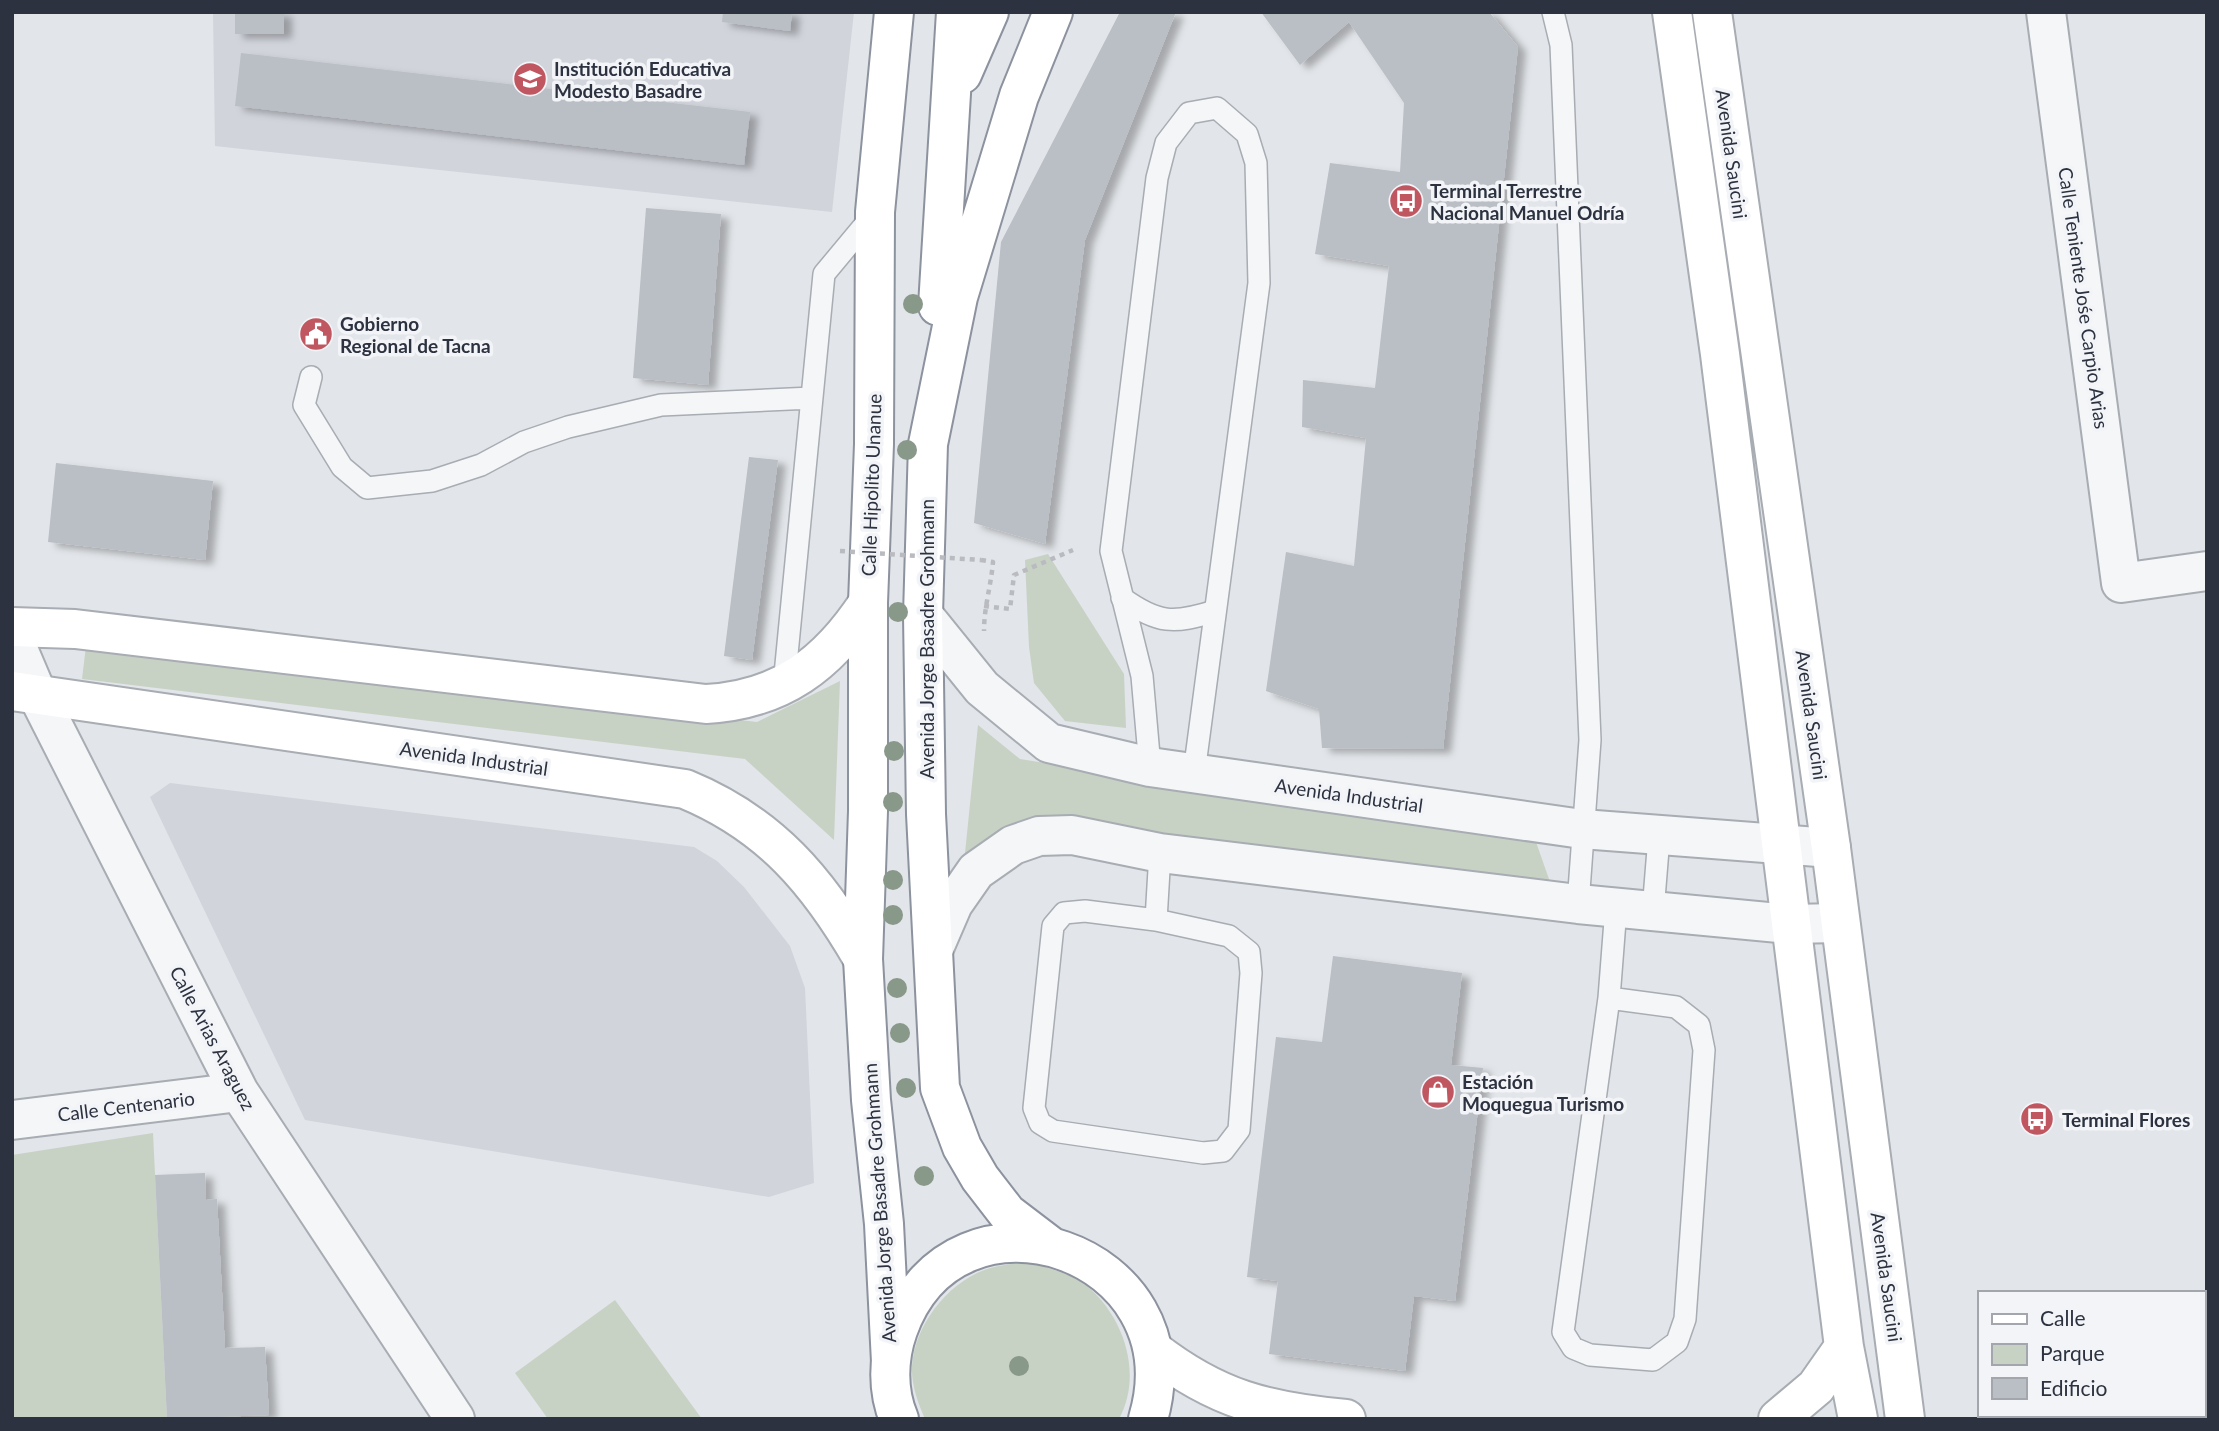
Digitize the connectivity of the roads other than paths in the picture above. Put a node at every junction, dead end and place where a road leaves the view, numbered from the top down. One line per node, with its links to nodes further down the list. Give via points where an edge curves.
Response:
1 (894, 12): 10 (main road, Calle Hipolito Unanue)
2 (956, 12): 9 (main road)
3 (989, 12): 9 (main road)
4 (1053, 12): 17 (main road, Avenida Jorge Basadre Grohmann, via 991,182 958,298)
5 (1553, 12): 29 (lane, via 1561,46 1590,740)
6 (1672, 12): 12 (main road, Avenida Saucini)
7 (1712, 12): 11 (main road, Avenida Saucini)
8 (2046, 12): 18 (street, Calle Teniente Jośe Carpio Arias, via 2121,583)
9 (954, 92): 17 (main road)
10 (876, 212): 16 (lane, via 824,274); 20 (main road, Calle Hipolito Unanue)
11 (1748, 264): 12 (main road); 13 (main road, Avenida Saucini)
12 (1709, 268): 14 (main road, Avenida Saucini)
13 (1760, 351): 14 (main road); 32 (main road, Avenida Saucini)
14 (1720, 354): 31 (main road, Avenida Saucini)
15 (311, 377): 16 (lane, via 304,405 342,467 367,488 432,481 481,466 524,442 568,427 661,405)
16 (812, 398): 25 (lane)
17 (929, 444): 22 (main road, Avenida Jorge Basadre Grohmann)
18 (2207, 571)
19 (1122, 598): 21 (lane, via 1147,616 1180,622); 21 (lane, via 1111,551 1157,177 1166,143 1189,113 1217,108 1247,134 1256,163 1259,283); 27 (lane, via 1142,677)
20 (868, 603): 25 (main road, via 846,636 816,665); 40 (main road, Calle Hipolito Unanue)
21 (1215, 611): 28 (lane)
22 (923, 615): 27 (street, Avenida Industrial, via 982,688 1049,743); 39 (main road, Avenida Jorge Basadre Grohmann, via 926,814)
23 (12, 627): 25 (main road, via 75,629 706,704 733,702)
24 (12, 635): 26 (street, Calle Arias Araguez)
25 (783, 685)
26 (25, 693): 40 (main road, Avenida Industrial, via 685,789 720,804 763,833 802,868 835,909); 42 (street, Calle Arias Araguez)
27 (1150, 767): 28 (street, Avenida Industrial)
28 (1194, 773): 29 (street, Avenida Industrial)
29 (1582, 829): 30 (street, Avenida Industrial); 34 (lane)
30 (1659, 837): 31 (street, Avenida Industrial); 35 (lane)
31 (1780, 846): 32 (street, Avenida Industrial); 38 (main road, Avenida Saucini)
32 (1831, 848): 37 (main road, Avenida Saucini)
33 (1160, 852): 34 (street); 36 (lane); 39 (street, via 1072,835 1039,836 1013,845 976,871 953,904)
34 (1578, 904): 35 (street)
35 (1634, 909): 38 (street); 41 (lane)
36 (1156, 920): 36 (lane, via 1085,911 1064,914 1053,926 1034,1108 1040,1123 1053,1131 1203,1153 1223,1151 1238,1130 1249,952 1229,936)
37 (1840, 923): 38 (street); 54 (main road, Avenida Saucini)
38 (1789, 924): 45 (main road, Avenida Saucini)
39 (934, 948): 44 (main road, Avenida Jorge Basadre Grohmann, via 940,1088 962,1147 1007,1213)
40 (863, 959): 47 (main road, Avenida Jorge Basadre Grohmann)
41 (1609, 998): 41 (lane, via 1676,1007 1699,1025 1704,1050 1685,1319 1676,1342 1653,1360 1590,1355 1573,1348 1563,1332)
42 (239, 1092): 43 (street, Calle Centenario); 49 (street, Calle Arias Araguez)
43 (12, 1120)
44 (1049, 1245): 46 (main road, via 1091,1261 1109,1274 1138,1308); 47 (main road, via 995,1245 945,1267 903,1317)
45 (1844, 1347): 52 (main road, via 1816,1387); 53 (main road, Avenida Saucini)
46 (1153, 1350): 50 (main road, via 1156,1375); 51 (main road, via 1180,1371 1242,1402 1296,1415)
47 (891, 1362): 48 (main road, Avenida Jorge Basadre Grohmann)
48 (898, 1417)
49 (455, 1419)
50 (1148, 1419)
51 (1346, 1419)
52 (1778, 1419)
53 (1858, 1419)
54 (1905, 1419)

